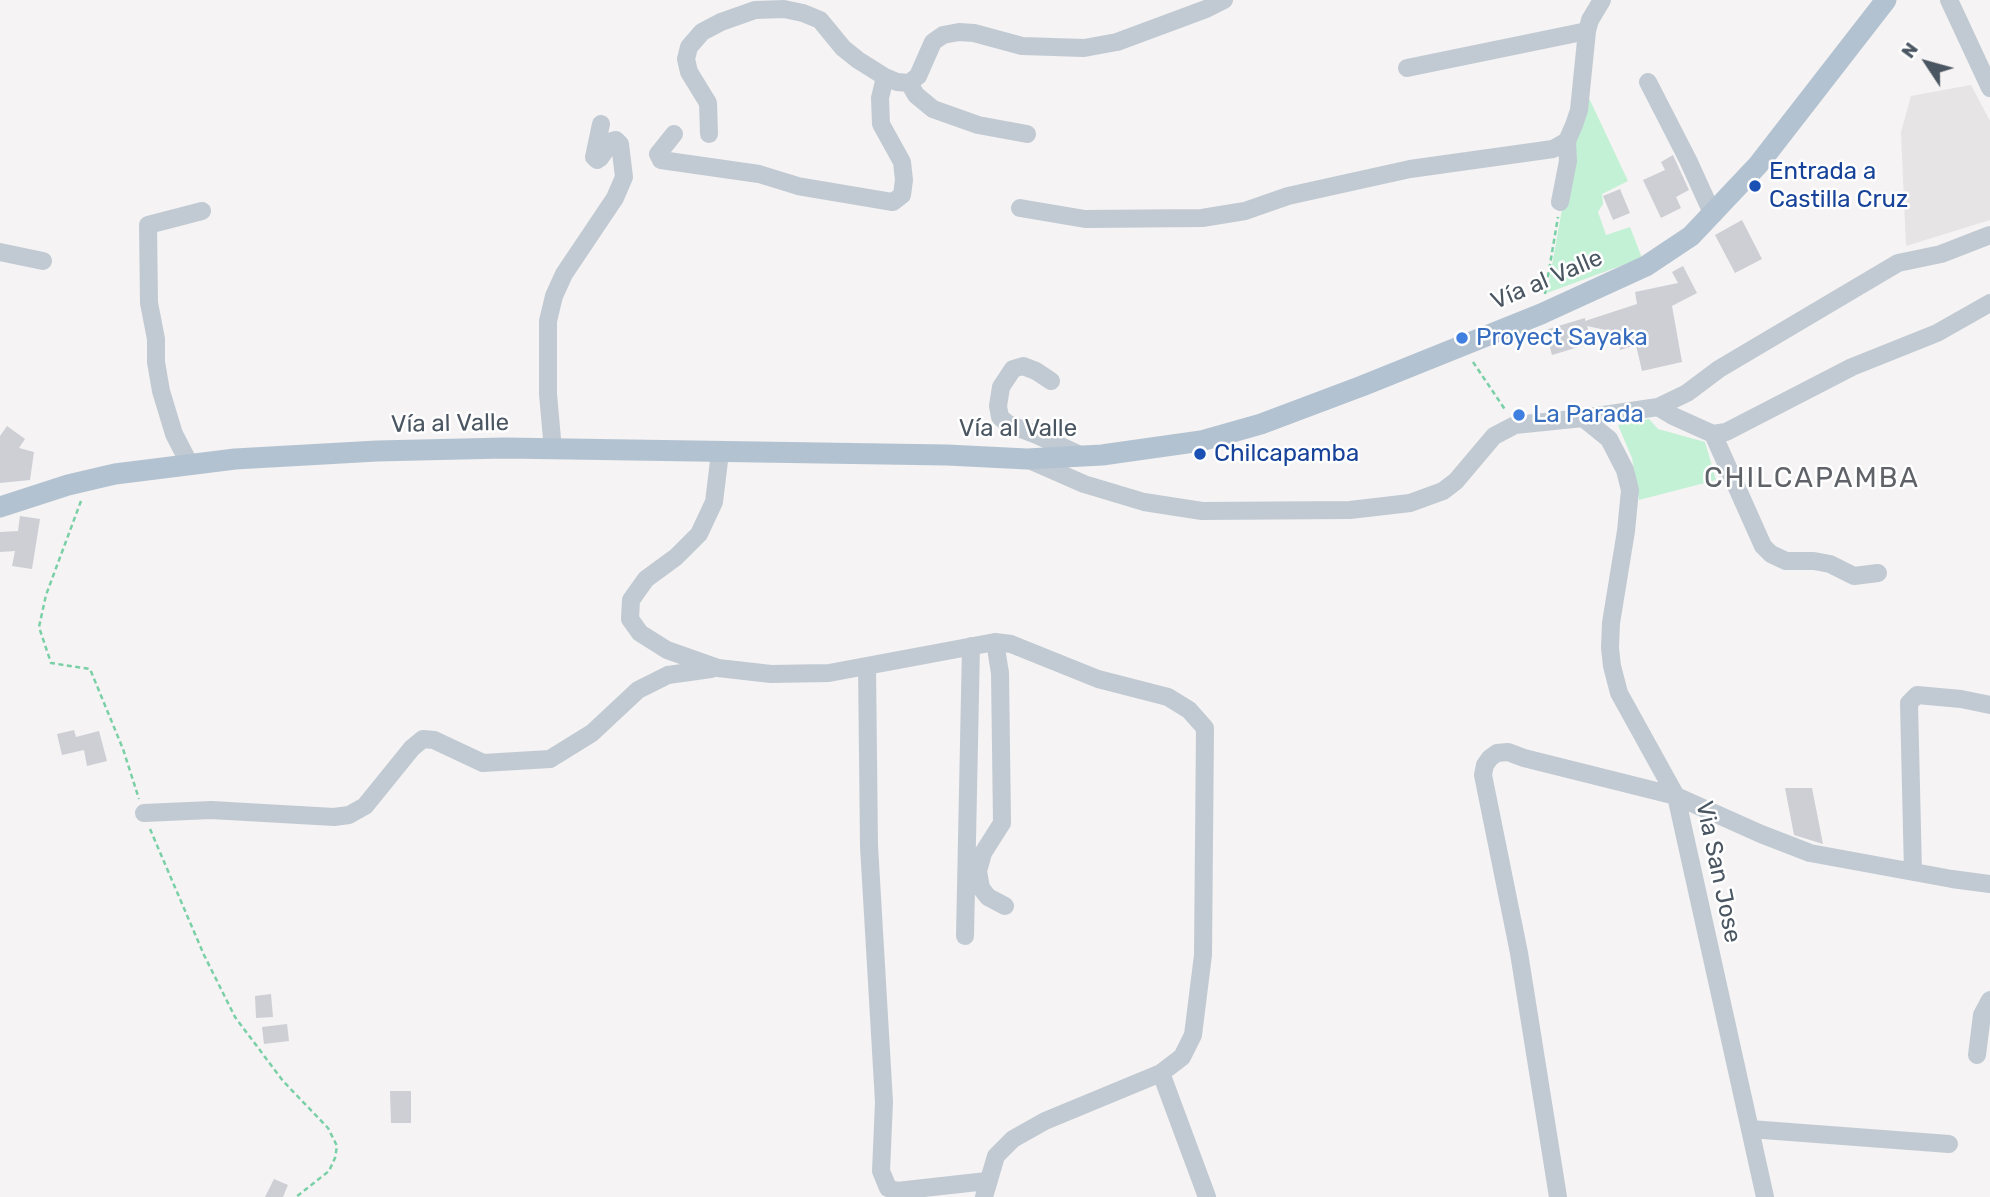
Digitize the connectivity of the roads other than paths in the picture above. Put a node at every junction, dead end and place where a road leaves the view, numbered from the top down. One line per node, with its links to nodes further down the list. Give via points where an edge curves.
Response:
1 (1224, 0): 9 (street, via 1117,42 1084,48 1022,46 974,33 943,35 933,41 918,76)
2 (1602, 0): 5 (street)
3 (1886, 0): 19 (main road, Vía al Valle, via 1758,165)
4 (1950, 0): 10 (street)
5 (1587, 31): 6 (street); 15 (street, via 1579,110)
6 (1407, 68)
7 (885, 77): 9 (street); 12 (street, via 881,124 902,162 904,180 902,195 893,202 798,186 759,174 661,160 658,154); 13 (street, via 843,48 820,20 784,9 755,10 702,32 689,47 685,59 708,103)
8 (1648, 82): 19 (street)
9 (909, 83): 14 (street, via 933,110)
10 (1990, 88)
11 (601, 124): 28 (street, via 594,157 600,158 616,139 624,177 554,296 548,321)
12 (674, 134)
13 (709, 134)
14 (1027, 134)
15 (1567, 141): 16 (street); 17 (street, via 1552,149 1410,169 1202,218 1085,219)
16 (1560, 202)
17 (1020, 208)
18 (202, 211): 32 (street, via 148,225 149,303 156,362 174,433)
19 (1713, 215): 30 (main road, Vía al Valle, via 1691,236 1646,265 1541,314 1261,424 1202,441)
20 (1990, 235): 25 (street, via 1941,254 1898,263)
21 (0, 251): 22 (street)
22 (43, 261)
23 (1990, 303): 27 (street, via 1937,333 1852,367 1726,432)
24 (1051, 381): 30 (street, via 1023,366 1013,369 1001,387 1000,417)
25 (1658, 407): 26 (street); 27 (street)
26 (1583, 418): 31 (street, via 1515,425 1494,436 1443,491 1410,503 1350,510 1202,511 1144,502 1084,484); 40 (street, Via San Jose, via 1609,439 1630,490 1611,623 1612,666 1619,693)
27 (1713, 434): 34 (street, via 1771,554 1786,561 1830,564 1854,576)
28 (553, 450): 29 (main road, Vía al Valle); 32 (main road, Vía al Valle, via 377,451)
29 (720, 453): 31 (main road, Vía al Valle); 38 (street, via 715,502 699,534 646,579 631,600 630,619 640,633 667,650)
30 (1082, 456): 31 (main road, Vía al Valle)
31 (1027, 459)
32 (189, 463): 33 (main road, Vía al Valle, via 115,474)
33 (0, 507)
34 (1878, 573)
35 (995, 642): 36 (street); 44 (street, via 1000,673 1002,823 983,853 978,871 981,888); 48 (street, via 1168,698 1189,710 1205,728 1203,955 1198,1003 1193,1035 1182,1057)
36 (971, 646): 37 (street); 45 (street)
37 (867, 666): 38 (street, via 829,673 771,674); 51 (street, via 869,846 884,1102 881,1171 888,1188 897,1191)
38 (718, 668): 41 (street, via 668,676 638,690 592,733 550,760 482,763 423,739 365,806 349,815 211,810)
39 (1990, 705): 42 (street, via 1917,695 1909,703)
40 (1676, 796): 42 (street, via 1810,853); 49 (street, Via San Jose); 53 (street, via 1508,752 1497,753 1485,765 1485,788 1519,953)
41 (144, 813)
42 (1913, 872): 43 (street)
43 (1990, 884)
44 (1005, 906)
45 (965, 936)
46 (1990, 1000): 47 (street, via 1982,1015)
47 (1977, 1055)
48 (1161, 1073): 51 (street, via 1013,1139 996,1156); 52 (street)
49 (1750, 1129): 50 (street); 54 (street, Via San Jose)
50 (1949, 1144)
51 (985, 1189)
52 (1207, 1197)
53 (1558, 1197)
54 (1765, 1197)

